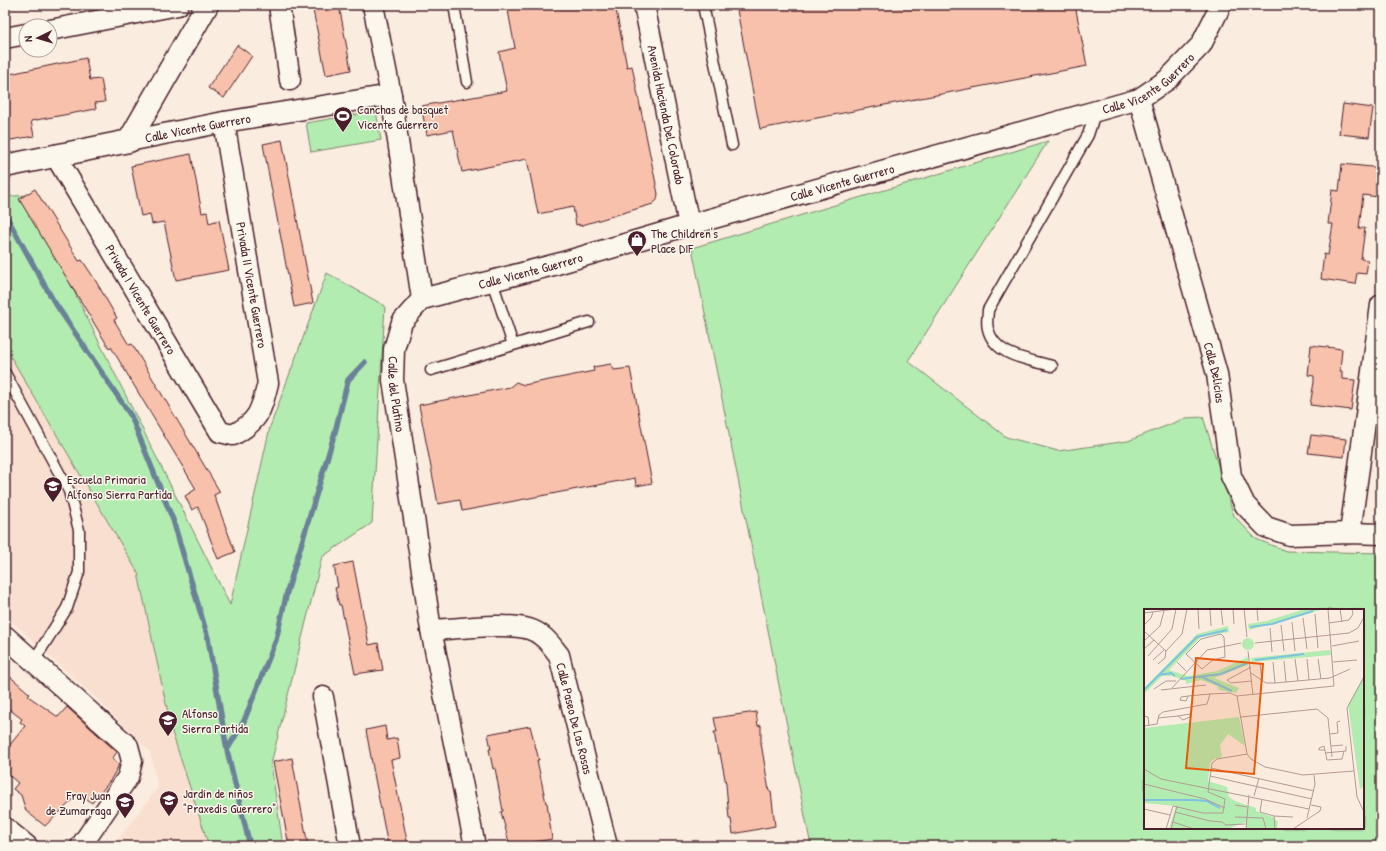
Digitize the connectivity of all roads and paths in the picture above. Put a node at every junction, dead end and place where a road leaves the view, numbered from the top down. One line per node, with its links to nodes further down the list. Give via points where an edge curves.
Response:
1 (178, 5): 9 (street)
2 (207, 5): 18 (street)
3 (279, 5): 12 (street)
4 (373, 5): 14 (street)
5 (454, 5): 13 (lane)
6 (644, 5): 22 (street, Avenida Hacienda Del Colorado)
7 (704, 5): 19 (lane)
8 (1221, 5): 15 (street, Calle Vicente Guerrero, via 1201,45 1167,80)
9 (58, 28)
10 (18, 36): 11 (street)
11 (5, 38)
12 (290, 80)
13 (467, 82)
14 (390, 95): 17 (street, Calle Vicente Guerrero); 24 (street)
15 (1139, 99): 16 (street, Calle Vicente Guerrero); 32 (street, Calle Delicias, via 1217,374 1231,476 1245,506 1266,527 1290,535)
16 (1095, 112): 22 (street, Calle Vicente Guerrero); 28 (lane, via 1088,135 988,310 988,328 995,343 1008,354)
17 (224, 122): 18 (street, Calle Vicente Guerrero); 31 (street, Privada II Vicente Guerrero, via 268,383 261,410 246,428)
18 (129, 141): 20 (street, Calle Vicente Guerrero)
19 (732, 145)
20 (55, 155): 21 (street, Calle Vicente Guerrero); 31 (street, Privada I Vicente Guerrero, via 220,432)
21 (5, 166)
22 (688, 224): 23 (street, Calle Vicente Guerrero)
23 (492, 281): 24 (street, Calle Vicente Guerrero); 27 (lane)
24 (422, 299): 34 (street, Calle del Platino, via 402,322 394,349 393,380)
25 (1381, 305): 32 (street)
26 (589, 322): 27 (lane)
27 (513, 345): 29 (lane)
28 (1052, 366)
29 (431, 370)
30 (5, 373): 36 (lane, via 69,491 79,530 79,572 69,601)
31 (233, 435)
32 (1350, 533): 33 (street, Calle Delicias)
33 (1381, 534)
34 (431, 630): 42 (street, Calle del Platino); 43 (street, Calle Paseo De Las Rosas, via 511,626 530,629 547,640 559,655)
35 (5, 636): 36 (street)
36 (34, 662): 40 (street, via 128,746 132,761 128,777)
37 (323, 697): 41 (street)
38 (5, 828): 39 (street)
39 (27, 846)
40 (81, 846)
41 (350, 846)
42 (475, 846)
43 (607, 846)

